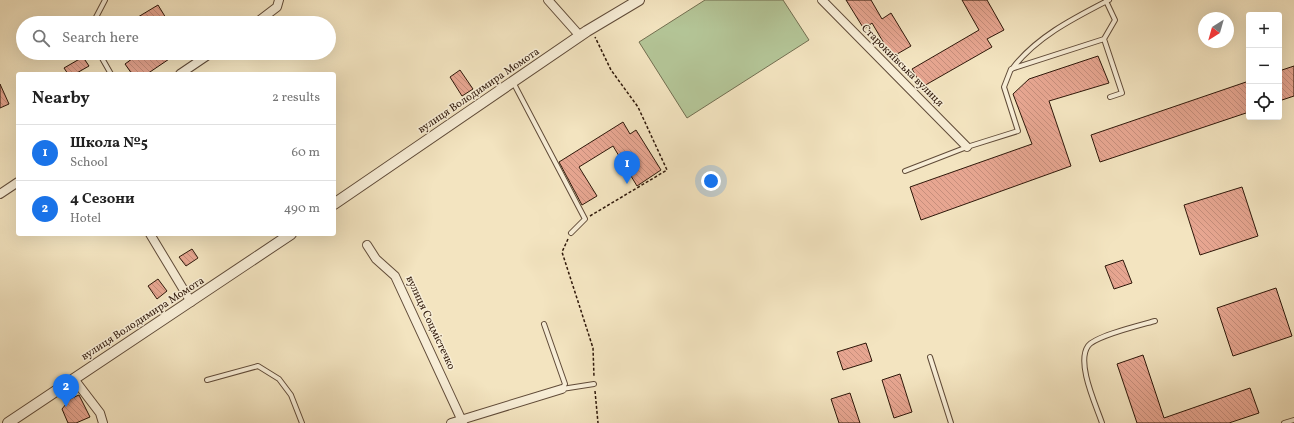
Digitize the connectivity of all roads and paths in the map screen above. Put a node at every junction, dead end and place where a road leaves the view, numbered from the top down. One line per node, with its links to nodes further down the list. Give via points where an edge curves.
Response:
1 (105, 0): 7 (lane)
2 (279, 0): 8 (street, via 277,7)
3 (548, 0): 10 (street)
4 (639, 0): 9 (street, вулиця Володимира Момота)
5 (822, 0): 19 (street, Старокиївська вулиця)
6 (1108, 1): 11 (lane, via 1115,20); 14 (lane, via 1037,43)
7 (97, 16)
8 (265, 16)
9 (591, 28): 10 (street, вулиця Володимира Момота); 24 (path, via 611,70 638,107 667,170)
10 (580, 36): 17 (street, вулиця Володимира Момота)
11 (1104, 39): 14 (lane); 18 (lane, via 1122,93)
12 (103, 60): 15 (lane)
13 (201, 60): 16 (street)
14 (1012, 69): 19 (lane, via 1004,87 1018,131)
15 (110, 72)
16 (183, 72)
17 (512, 82): 23 (street, вулиця Володимира Момота); 24 (lane)
18 (1110, 97)
19 (967, 147): 20 (lane)
20 (906, 171)
21 (16, 183): 22 (street)
22 (0, 194)
23 (336, 203)
24 (585, 219): 25 (lane)
25 (570, 233): 35 (path, via 562,252 593,348)
26 (151, 236): 29 (street)
27 (287, 236): 29 (street, вулиця Володимира Момота)
28 (367, 245): 38 (street, вулиця Соцмістечко, via 376,259 395,276)
29 (191, 302): 33 (street, вулиця Володимира Момота)
30 (1154, 321): 45 (lane, via 1098,339 1089,346 1084,357 1085,369)
31 (544, 324): 36 (lane, via 565,384)
32 (930, 357): 44 (lane)
33 (74, 379): 39 (street, вулиця Володимира Момота); 40 (street, via 100,413)
34 (207, 380): 41 (lane, via 258,366 279,379 291,395)
35 (594, 384): 36 (lane); 43 (path)
36 (562, 389): 38 (street)
37 (1294, 420): 46 (lane)
38 (463, 421): 42 (street)
39 (8, 423)
40 (103, 423)
41 (302, 423)
42 (451, 423)
43 (598, 423)
44 (951, 423)
45 (1102, 423)
46 (1284, 423)

